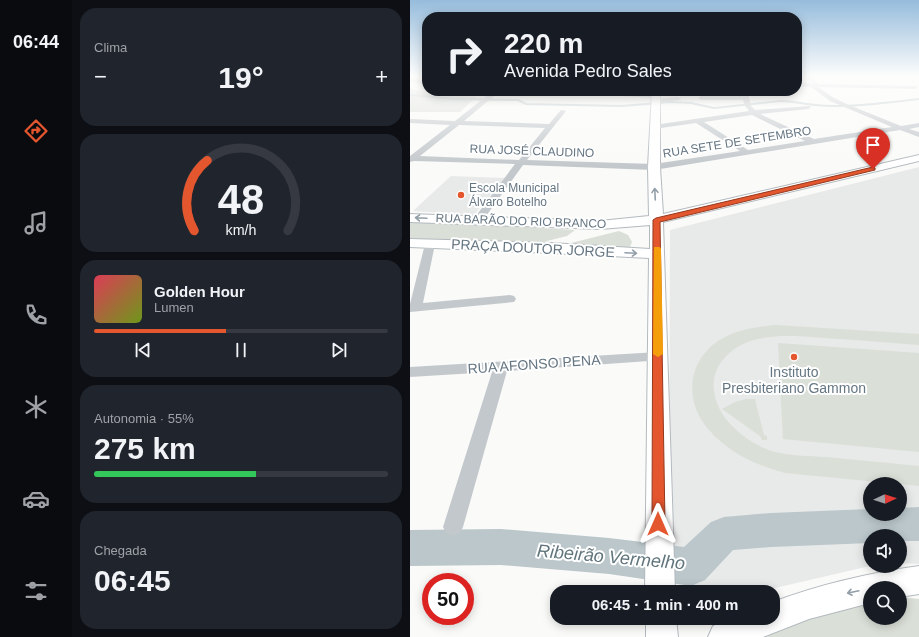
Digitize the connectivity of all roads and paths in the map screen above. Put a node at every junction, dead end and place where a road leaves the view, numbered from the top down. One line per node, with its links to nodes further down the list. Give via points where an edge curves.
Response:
1 (477, 107): 10 (street)
2 (655, 107): 13 (main road)
3 (749, 107): 7 (street)
4 (808, 107): 7 (street)
5 (849, 107): 14 (street)
6 (563, 111): 12 (street)
7 (754, 113): 9 (street); 16 (street)
8 (410, 121): 10 (street)
9 (698, 121): 13 (street); 17 (street)
10 (456, 123): 12 (street); 19 (street)
11 (919, 125): 14 (street, RUA SETE DE SETEMBRO)
12 (549, 126): 20 (street)
13 (654, 127): 21 (main road)
14 (900, 128): 15 (street); 16 (street, RUA SETE DE SETEMBRO)
15 (919, 136)
16 (814, 142): 17 (street, RUA SETE DE SETEMBRO)
17 (748, 153): 21 (street, RUA SETE DE SETEMBRO)
18 (919, 158): 23 (main road, RUA BARÃO DO RIO BRANCO)
19 (410, 159): 20 (street, RUA JOSÉ CLAUDINO)
20 (520, 163): 21 (street, RUA JOSÉ CLAUDINO); 24 (street)
21 (654, 167): 23 (main road, one-way to 21)
22 (410, 218): 24 (main road, RUA BARÃO DO RIO BRANCO, one-way to 22)
23 (656, 220): 25 (main road, RUA BARÃO DO RIO BRANCO); 29 (main road)
24 (477, 221): 25 (main road, RUA BARÃO DO RIO BRANCO)
25 (600, 225): 28 (main road)
26 (410, 243): 27 (main road, PRAÇA DOUTOR JORGE)
27 (430, 244): 28 (main road, PRAÇA DOUTOR JORGE); 31 (street)
28 (551, 248): 29 (main road, PRAÇA DOUTOR JORGE, one-way to 29)
29 (657, 254): 32 (main road)
30 (510, 299): 31 (street)
31 (413, 307)
32 (658, 357): 33 (street, RUA AFONSO PENA); 37 (main road)
33 (501, 366): 34 (street, RUA AFONSO PENA); 35 (street)
34 (410, 372)
35 (453, 527)
36 (919, 580): 38 (main road, one-way to 38, via 837,595)
37 (659, 584)
38 (780, 615)
39 (661, 625): 42 (main road)
40 (754, 625): 44 (main road)
41 (658, 637): 42 (street)
42 (662, 637): 43 (main road)
43 (667, 637)
44 (724, 637)

